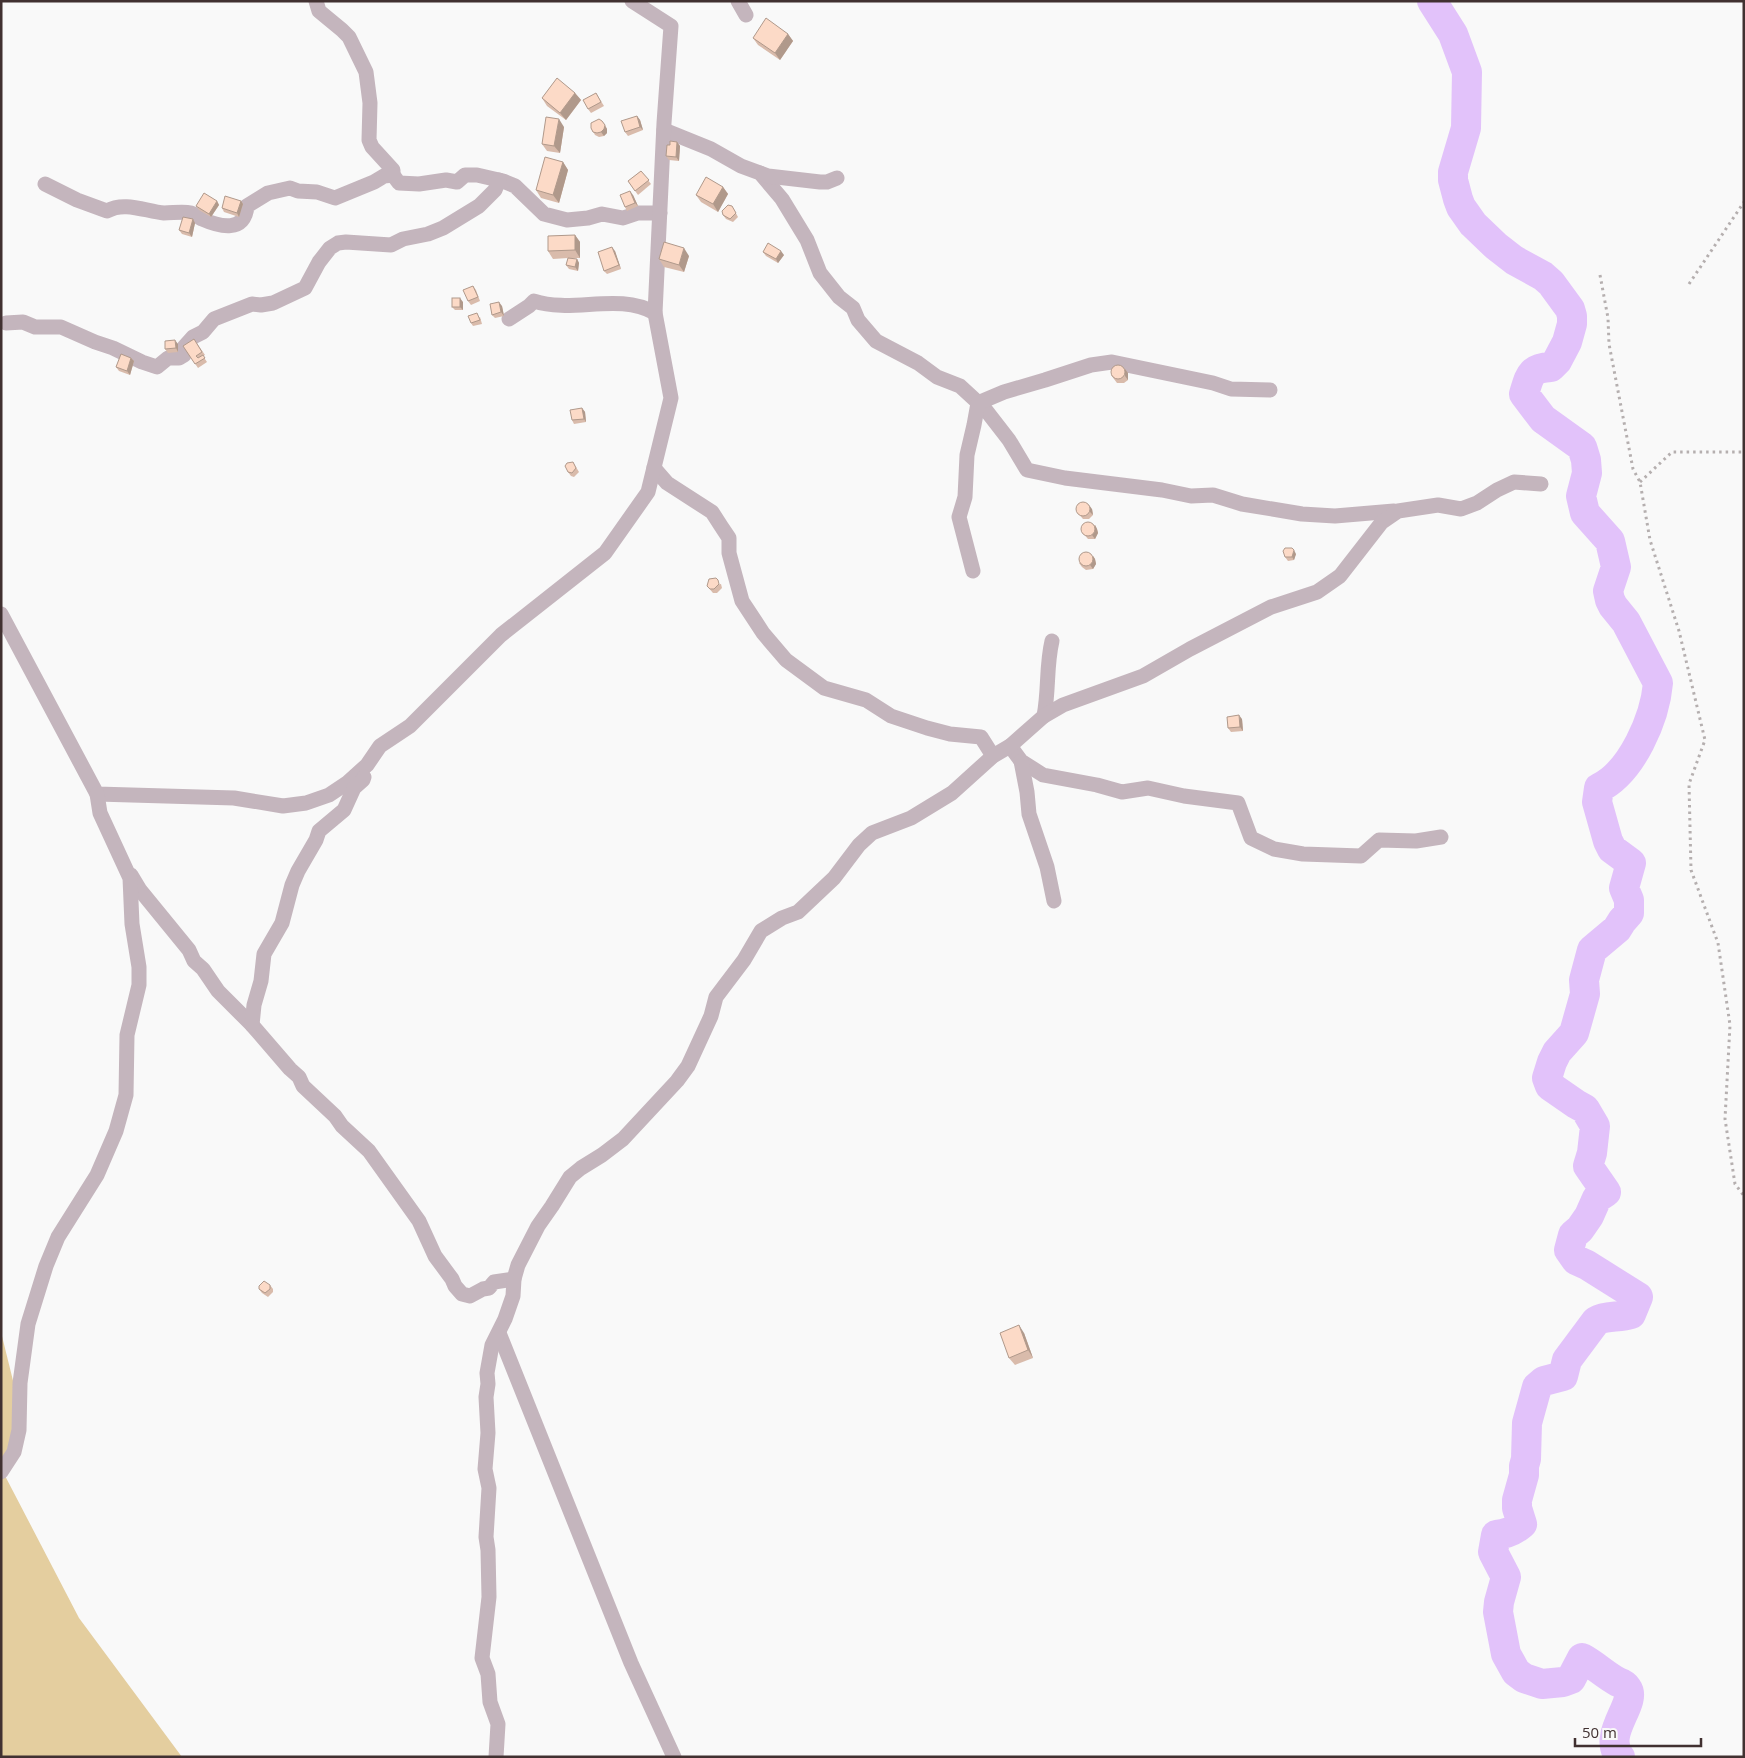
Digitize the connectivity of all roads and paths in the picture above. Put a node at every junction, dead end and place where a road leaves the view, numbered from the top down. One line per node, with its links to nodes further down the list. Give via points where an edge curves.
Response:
1 (316, 1): 7 (street, via 319,11 348,37 366,72 370,95 369,140 393,170)
2 (632, 1): 5 (street, via 671,26)
3 (738, 1): 4 (street)
4 (746, 15)
5 (664, 130): 6 (street); 12 (street)
6 (760, 173): 8 (street, via 820,182); 19 (street, via 782,199 807,240 820,273 839,297 853,308 858,320 876,341 937,377 960,386)
7 (393, 175): 9 (street, via 400,183 419,184 446,180 457,182 465,175); 10 (street, via 335,198 290,188 278,190 247,206 247,214 240,223 232,226 209,222 192,213 163,213 115,206 107,211)
8 (837, 178)
9 (498, 180): 12 (street, via 516,186 544,214 567,220 602,214 623,218 638,213); 17 (street, via 496,190 479,206 428,234 391,245 338,242 319,262 305,288 273,303 252,304 214,319 184,347 184,355 168,358 157,367 61,327 35,328 23,322)
10 (45, 184)
11 (1744, 202): 14 (path)
12 (660, 213): 15 (street)
13 (1600, 275): 22 (path, via 1616,384 1633,470)
14 (1689, 284)
15 (655, 313): 16 (street, via 636,305 564,306 534,301); 21 (street, via 670,398)
16 (509, 319)
17 (6, 323)
18 (1270, 390): 19 (street, via 1231,389 1213,382 1112,362 1091,365)
19 (978, 403): 24 (street, via 1009,440 1027,470 1036,473 1190,496 1213,495 1242,504 1302,514 1335,516); 25 (street, via 967,455 965,497 959,517)
20 (1744, 452): 22 (path, via 1672,452)
21 (654, 468): 30 (street, via 667,483 712,512 729,538 729,553 742,601 786,660 824,688 866,700 891,716 950,734 980,737); 32 (street, via 648,492 606,553 501,635 410,726 380,746)
22 (1640, 482): 38 (path, via 1650,540 1679,631 1705,740 1689,784 1691,870 1718,943 1730,1024 1725,1119 1735,1184)
23 (1541, 484): 24 (street, via 1514,482 1461,509 1438,505)
24 (1398, 511): 28 (street, via 1382,522 1340,576 1317,592 1271,607 1143,676 1063,705)
25 (973, 571)
26 (1, 614): 33 (street)
27 (1052, 641): 28 (street)
28 (1044, 716): 29 (street)
29 (1010, 746): 30 (street); 31 (street)
30 (993, 756): 39 (street, via 952,793 911,818 872,832 858,844 834,878 798,912 761,931 716,997 711,1016 688,1066 623,1138 570,1177 533,1235)
31 (1021, 761): 34 (street, via 1043,775 1097,784 1122,792 1148,788 1238,803 1251,838 1274,849 1303,854 1362,856 1379,840 1416,841); 36 (street, via 1029,814 1047,867)
32 (367, 765): 33 (street, via 329,795 284,806 234,798); 37 (street, via 364,780 354,788 344,810 319,831 298,871 282,923 264,954)
33 (97, 794): 35 (street, via 100,813)
34 (1440, 837)
35 (127, 870): 37 (street, via 189,950 194,962 203,968 218,991); 41 (street, via 139,985 127,1035 126,1094 116,1131 97,1175 58,1237 46,1266 28,1324 20,1383 19,1430 14,1452)
36 (1054, 901)
37 (252, 1025): 39 (street, via 299,1077 302,1086 369,1151 419,1222 435,1256 462,1294 470,1296 489,1288 494,1282)
38 (1744, 1196)
39 (514, 1279): 40 (street, via 513,1296)
40 (499, 1333): 42 (street, via 492,1345 487,1372 485,1469 489,1488 486,1536 489,1597 482,1658 488,1674 490,1702 498,1724); 43 (street, via 631,1663)
41 (1, 1472)
42 (496, 1757)
43 (674, 1757)

